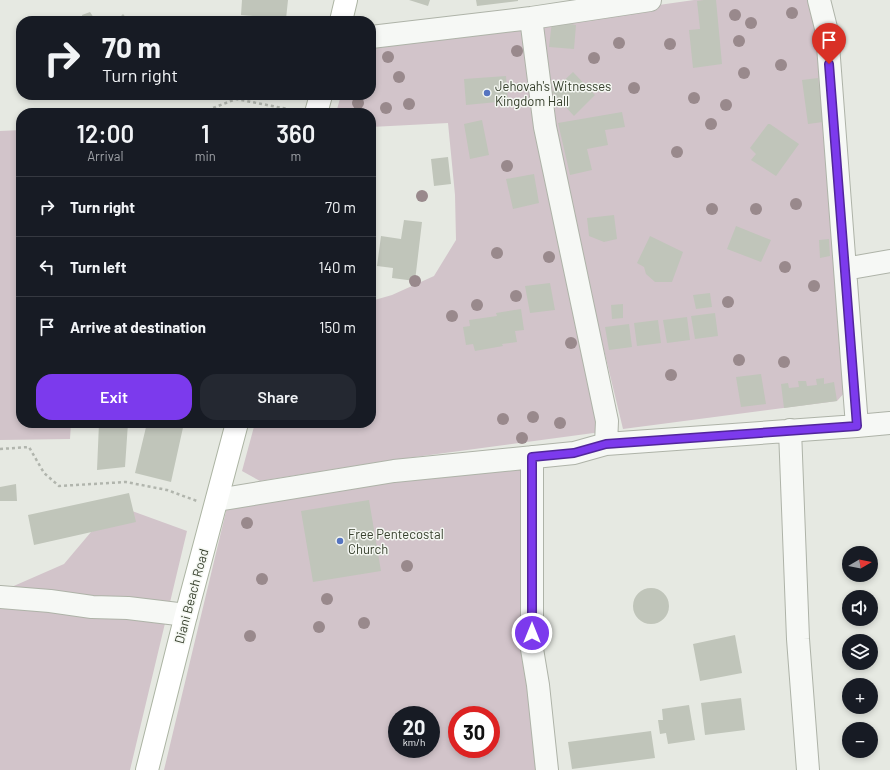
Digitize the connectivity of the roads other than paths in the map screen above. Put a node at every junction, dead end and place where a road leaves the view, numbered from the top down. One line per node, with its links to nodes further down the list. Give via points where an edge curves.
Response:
1 (346, 0): 4 (main road)
2 (650, 0): 5 (street)
3 (819, 0): 8 (street, via 826,32)
4 (342, 16)
5 (531, 18): 6 (street); 13 (street, via 545,127 607,421)
6 (376, 37)
7 (890, 261): 8 (street)
8 (845, 270): 10 (street)
9 (890, 423): 10 (street)
10 (857, 426): 12 (street)
11 (236, 428): 15 (main road, Diani Beach Road)
12 (790, 430): 13 (street); 20 (street, via 798,639)
13 (606, 444): 14 (street, via 574,453)
14 (532, 457): 15 (street, via 394,471); 19 (street, via 532,649)
15 (216, 504): 17 (main road, Diani Beach Road)
16 (0, 597): 17 (street)
17 (186, 615): 18 (main road, Diani Beach Road)
18 (147, 770)
19 (547, 770)
20 (808, 770)

